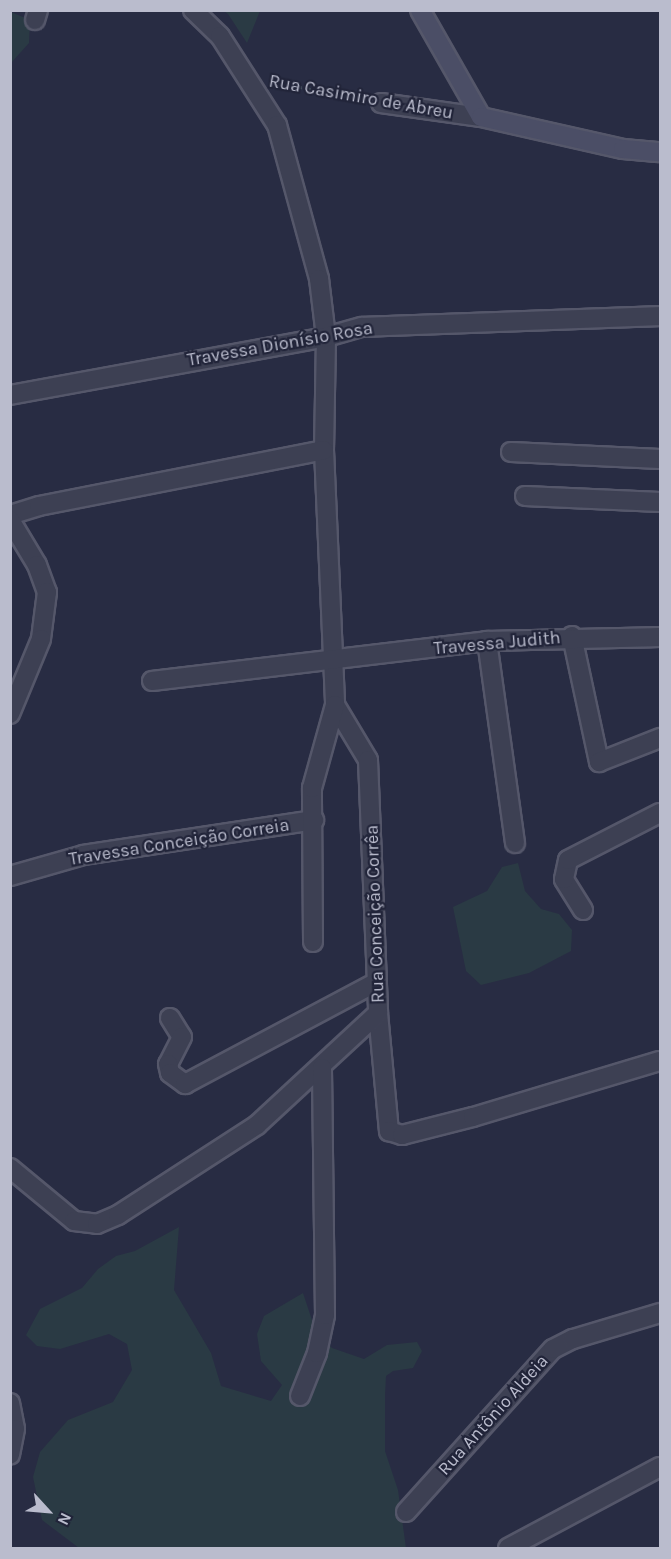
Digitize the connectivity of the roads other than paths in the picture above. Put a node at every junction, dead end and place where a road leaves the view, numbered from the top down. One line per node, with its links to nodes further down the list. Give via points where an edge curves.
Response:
1 (193, 10): 7 (street, via 219,36 277,125 319,279)
2 (420, 10): 4 (street, Rua Casimiro de Abreu)
3 (381, 103): 4 (street, Rua Casimiro de Abreu)
4 (481, 117): 5 (street, Rua Casimiro de Abreu, via 622,149)
5 (660, 152)
6 (660, 316): 7 (street, Travessa Dionísio Rosa, via 362,327)
7 (326, 337): 8 (street, Travessa Dionísio Rosa); 9 (street)
8 (10, 395)
9 (324, 450): 14 (street); 19 (street)
10 (511, 452): 11 (street)
11 (660, 459)
12 (525, 495): 13 (street)
13 (660, 502)
14 (10, 514)
15 (10, 520): 22 (street, via 37,565 46,602 41,639)
16 (572, 636): 17 (street, Travessa Judith); 18 (street, Travessa Judith); 23 (street, via 599,762)
17 (660, 637)
18 (487, 640): 19 (street, Travessa Judith); 26 (street)
19 (335, 662): 20 (street, Travessa Judith); 21 (street)
20 (152, 681)
21 (335, 705): 25 (street, via 312,788); 30 (street, Rua Conceição Corrêa, via 369,760)
22 (10, 714)
23 (660, 738)
24 (660, 813): 28 (street, via 568,860 564,879)
25 (314, 820): 27 (street, Travessa Conceição Correia, via 82,855); 29 (street)
26 (515, 843)
27 (10, 876)
28 (583, 910)
29 (313, 942)
30 (377, 982): 31 (street, Rua Conceição Corrêa); 32 (street, via 184,1084 170,1073 168,1064 182,1037)
31 (378, 1013): 33 (street, Rua Conceição Corrêa, via 389,1131 402,1134); 34 (street)
32 (170, 1018)
33 (660, 1061)
34 (322, 1068): 35 (street, via 257,1125 118,1215 97,1224 74,1221); 37 (street, via 326,1315 317,1353)
35 (10, 1168)
36 (660, 1313): 41 (street, Rua Antônio Aldeia, via 573,1339 553,1349)
37 (300, 1396)
38 (10, 1403): 39 (street, via 15,1429)
39 (10, 1455)
40 (660, 1467): 42 (street)
41 (406, 1512)
42 (508, 1548)

